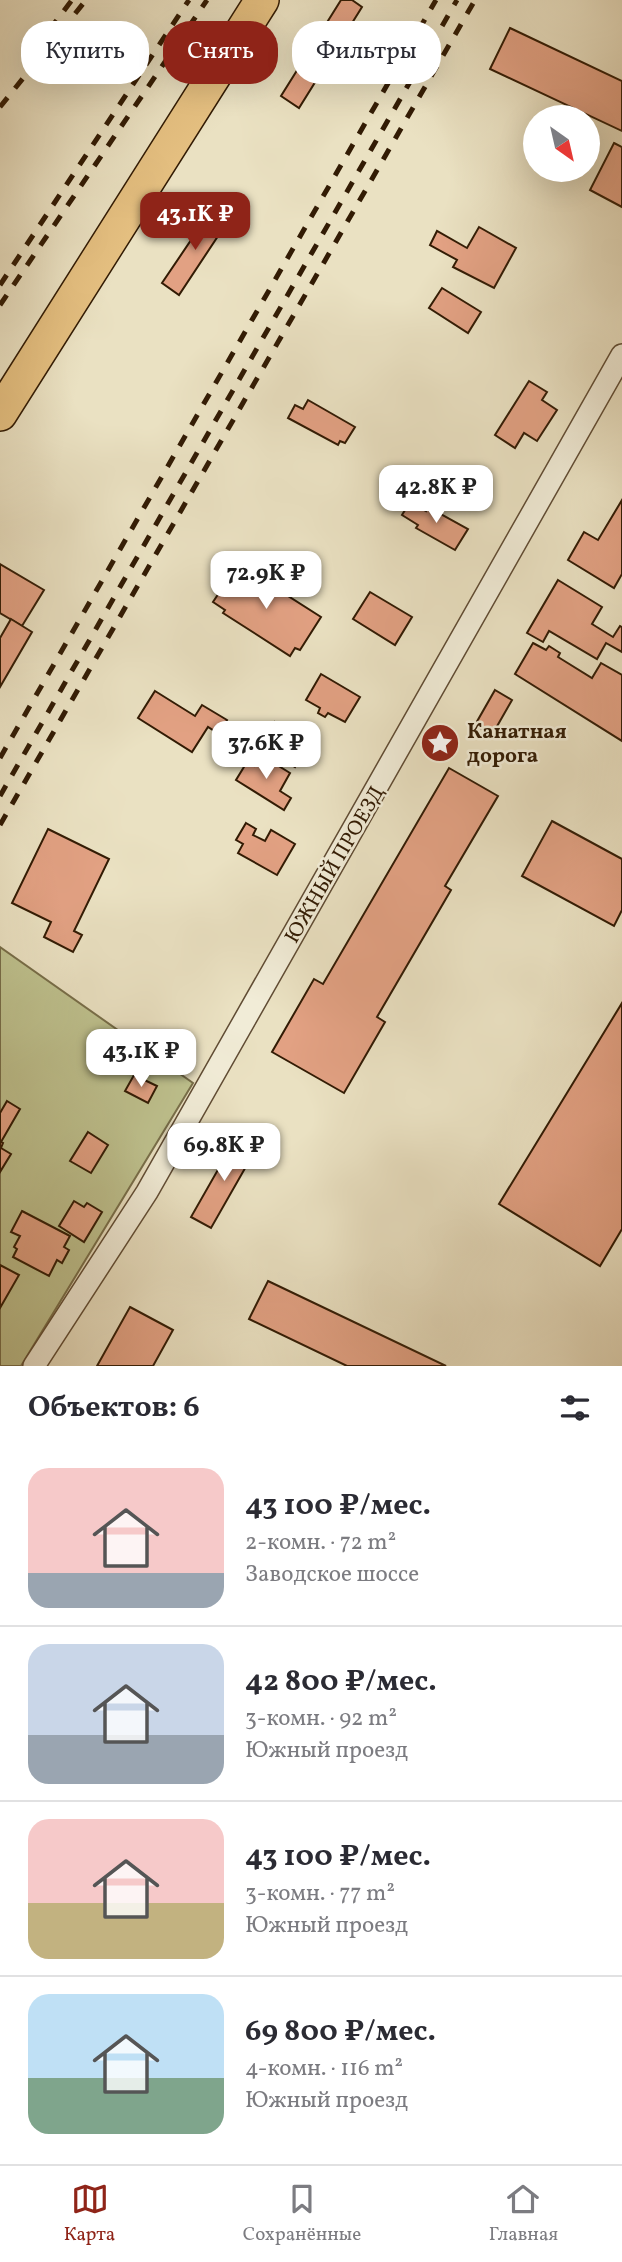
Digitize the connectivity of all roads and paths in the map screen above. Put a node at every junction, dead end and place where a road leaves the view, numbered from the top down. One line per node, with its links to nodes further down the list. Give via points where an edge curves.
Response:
1 (262, 0): 3 (main road)
2 (622, 355): 4 (street, ЮЖНЫЙ ПРОЕЗД, via 147,1192)
3 (0, 414)
4 (34, 1366)

